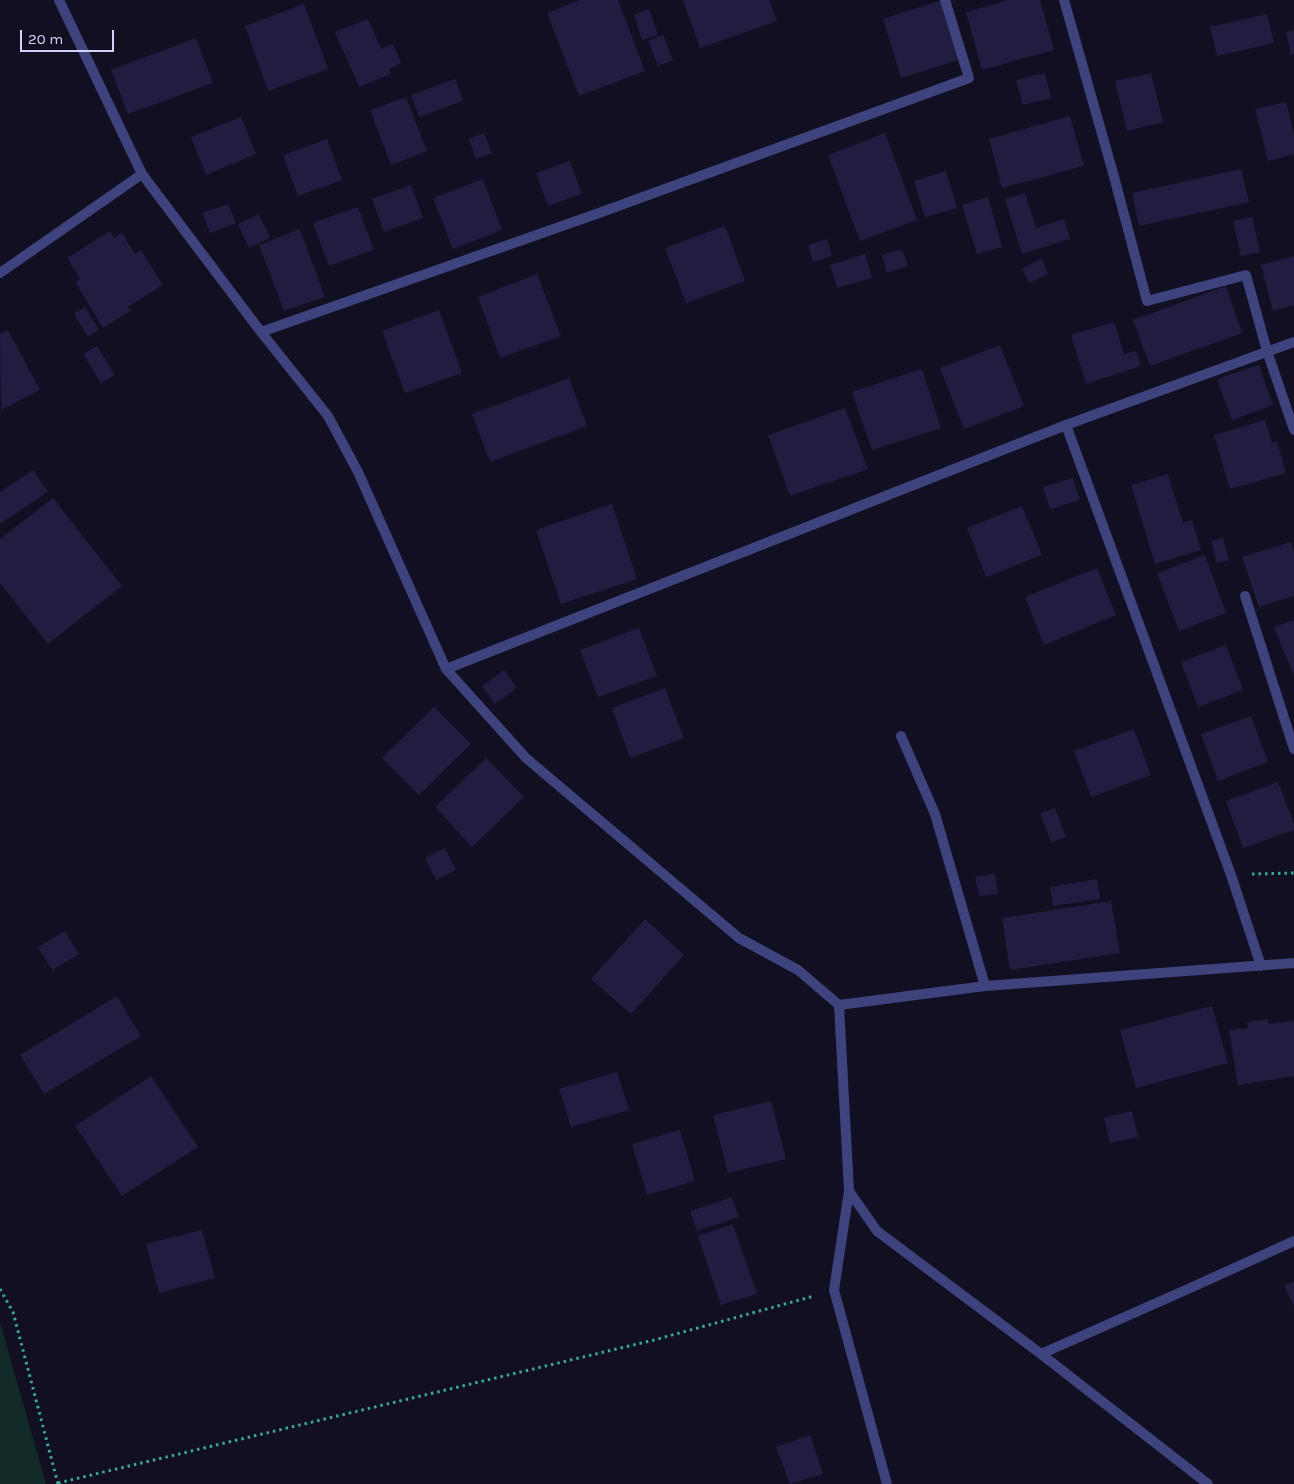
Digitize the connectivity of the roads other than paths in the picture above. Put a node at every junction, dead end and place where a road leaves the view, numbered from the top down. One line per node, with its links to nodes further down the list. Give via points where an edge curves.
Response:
1 (59, 0): 4 (street)
2 (945, 0): 6 (street, via 969,78)
3 (1064, 0): 8 (street, via 1147,301 1246,274)
4 (142, 174): 5 (street); 6 (street)
5 (0, 273)
6 (261, 332): 12 (street, via 328,416 358,472)
7 (1294, 342): 8 (street)
8 (1267, 351): 9 (street); 10 (street)
9 (1066, 425): 12 (street); 16 (street, via 1231,874)
10 (1294, 430)
11 (1245, 596): 14 (street)
12 (446, 669): 18 (street, via 526,758 739,938 798,970)
13 (901, 736): 17 (street, via 935,814)
14 (1294, 748)
15 (1294, 963): 16 (street)
16 (1260, 966): 17 (street)
17 (985, 986): 18 (street)
18 (839, 1005): 19 (street)
19 (849, 1191): 21 (street, via 877,1231); 22 (street, via 834,1290)
20 (1294, 1240): 21 (street)
21 (1041, 1354): 23 (street)
22 (887, 1484)
23 (1208, 1484)

